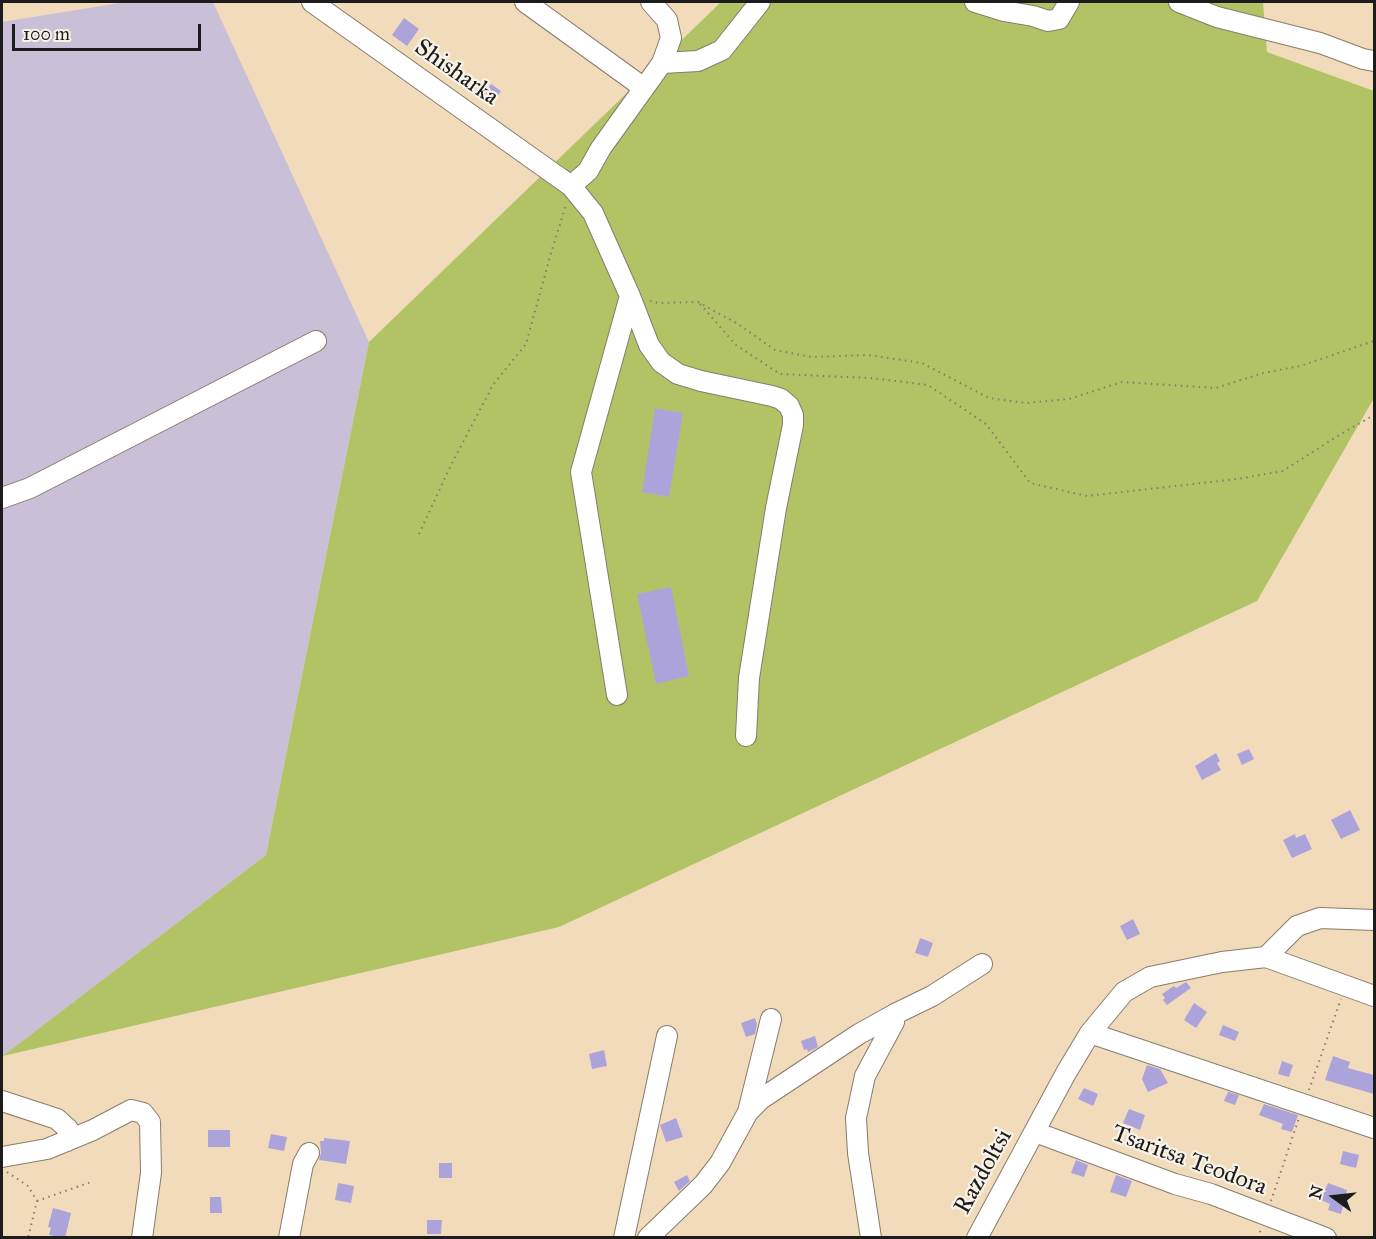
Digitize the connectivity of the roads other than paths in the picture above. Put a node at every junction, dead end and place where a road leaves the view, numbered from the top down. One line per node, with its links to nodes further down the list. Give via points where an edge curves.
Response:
1 (312, 2): 11 (street, Shisharka)
2 (525, 2): 10 (street)
3 (651, 2): 9 (street, via 667,20 671,38)
4 (759, 2): 9 (street, via 722,50 698,61)
5 (975, 2): 6 (street, via 1048,21 1059,19)
6 (1069, 2)
7 (1179, 2): 8 (street, via 1217,17)
8 (1374, 61)
9 (662, 63): 10 (street)
10 (644, 88): 11 (street, via 588,171)
11 (571, 186): 12 (street, Shisharka, via 593,213)
12 (630, 296): 15 (street, via 581,472); 16 (street, Shisharka, via 649,345 678,374 781,399 793,415 749,678)
13 (316, 341): 14 (street, via 30,488)
14 (2, 498)
15 (617, 695)
16 (746, 736)
17 (1374, 920): 18 (street, via 1320,918 1297,926)
18 (1266, 957): 20 (street); 23 (street, Razdoltsi, via 1150,977 1124,992)
19 (982, 964): 21 (street)
20 (1374, 996)
21 (895, 1014): 26 (street, via 761,1099); 36 (street, via 865,1076 856,1118)
22 (771, 1019): 26 (street)
23 (1090, 1033): 27 (street); 28 (street, Razdoltsi)
24 (667, 1036): 34 (street)
25 (2, 1101): 29 (street, via 57,1119 68,1129)
26 (748, 1112): 35 (street, via 703,1185)
27 (1374, 1128)
28 (1035, 1132): 37 (street, Razdoltsi); 38 (street, Tsaritsa Teodora)
29 (67, 1141): 31 (street); 32 (street, via 131,1110 143,1113 150,1122 151,1173)
30 (309, 1153): 33 (street, via 303,1164)
31 (2, 1157)
32 (142, 1238)
33 (289, 1238)
34 (624, 1238)
35 (648, 1238)
36 (871, 1238)
37 (977, 1238)
38 (1326, 1238)

